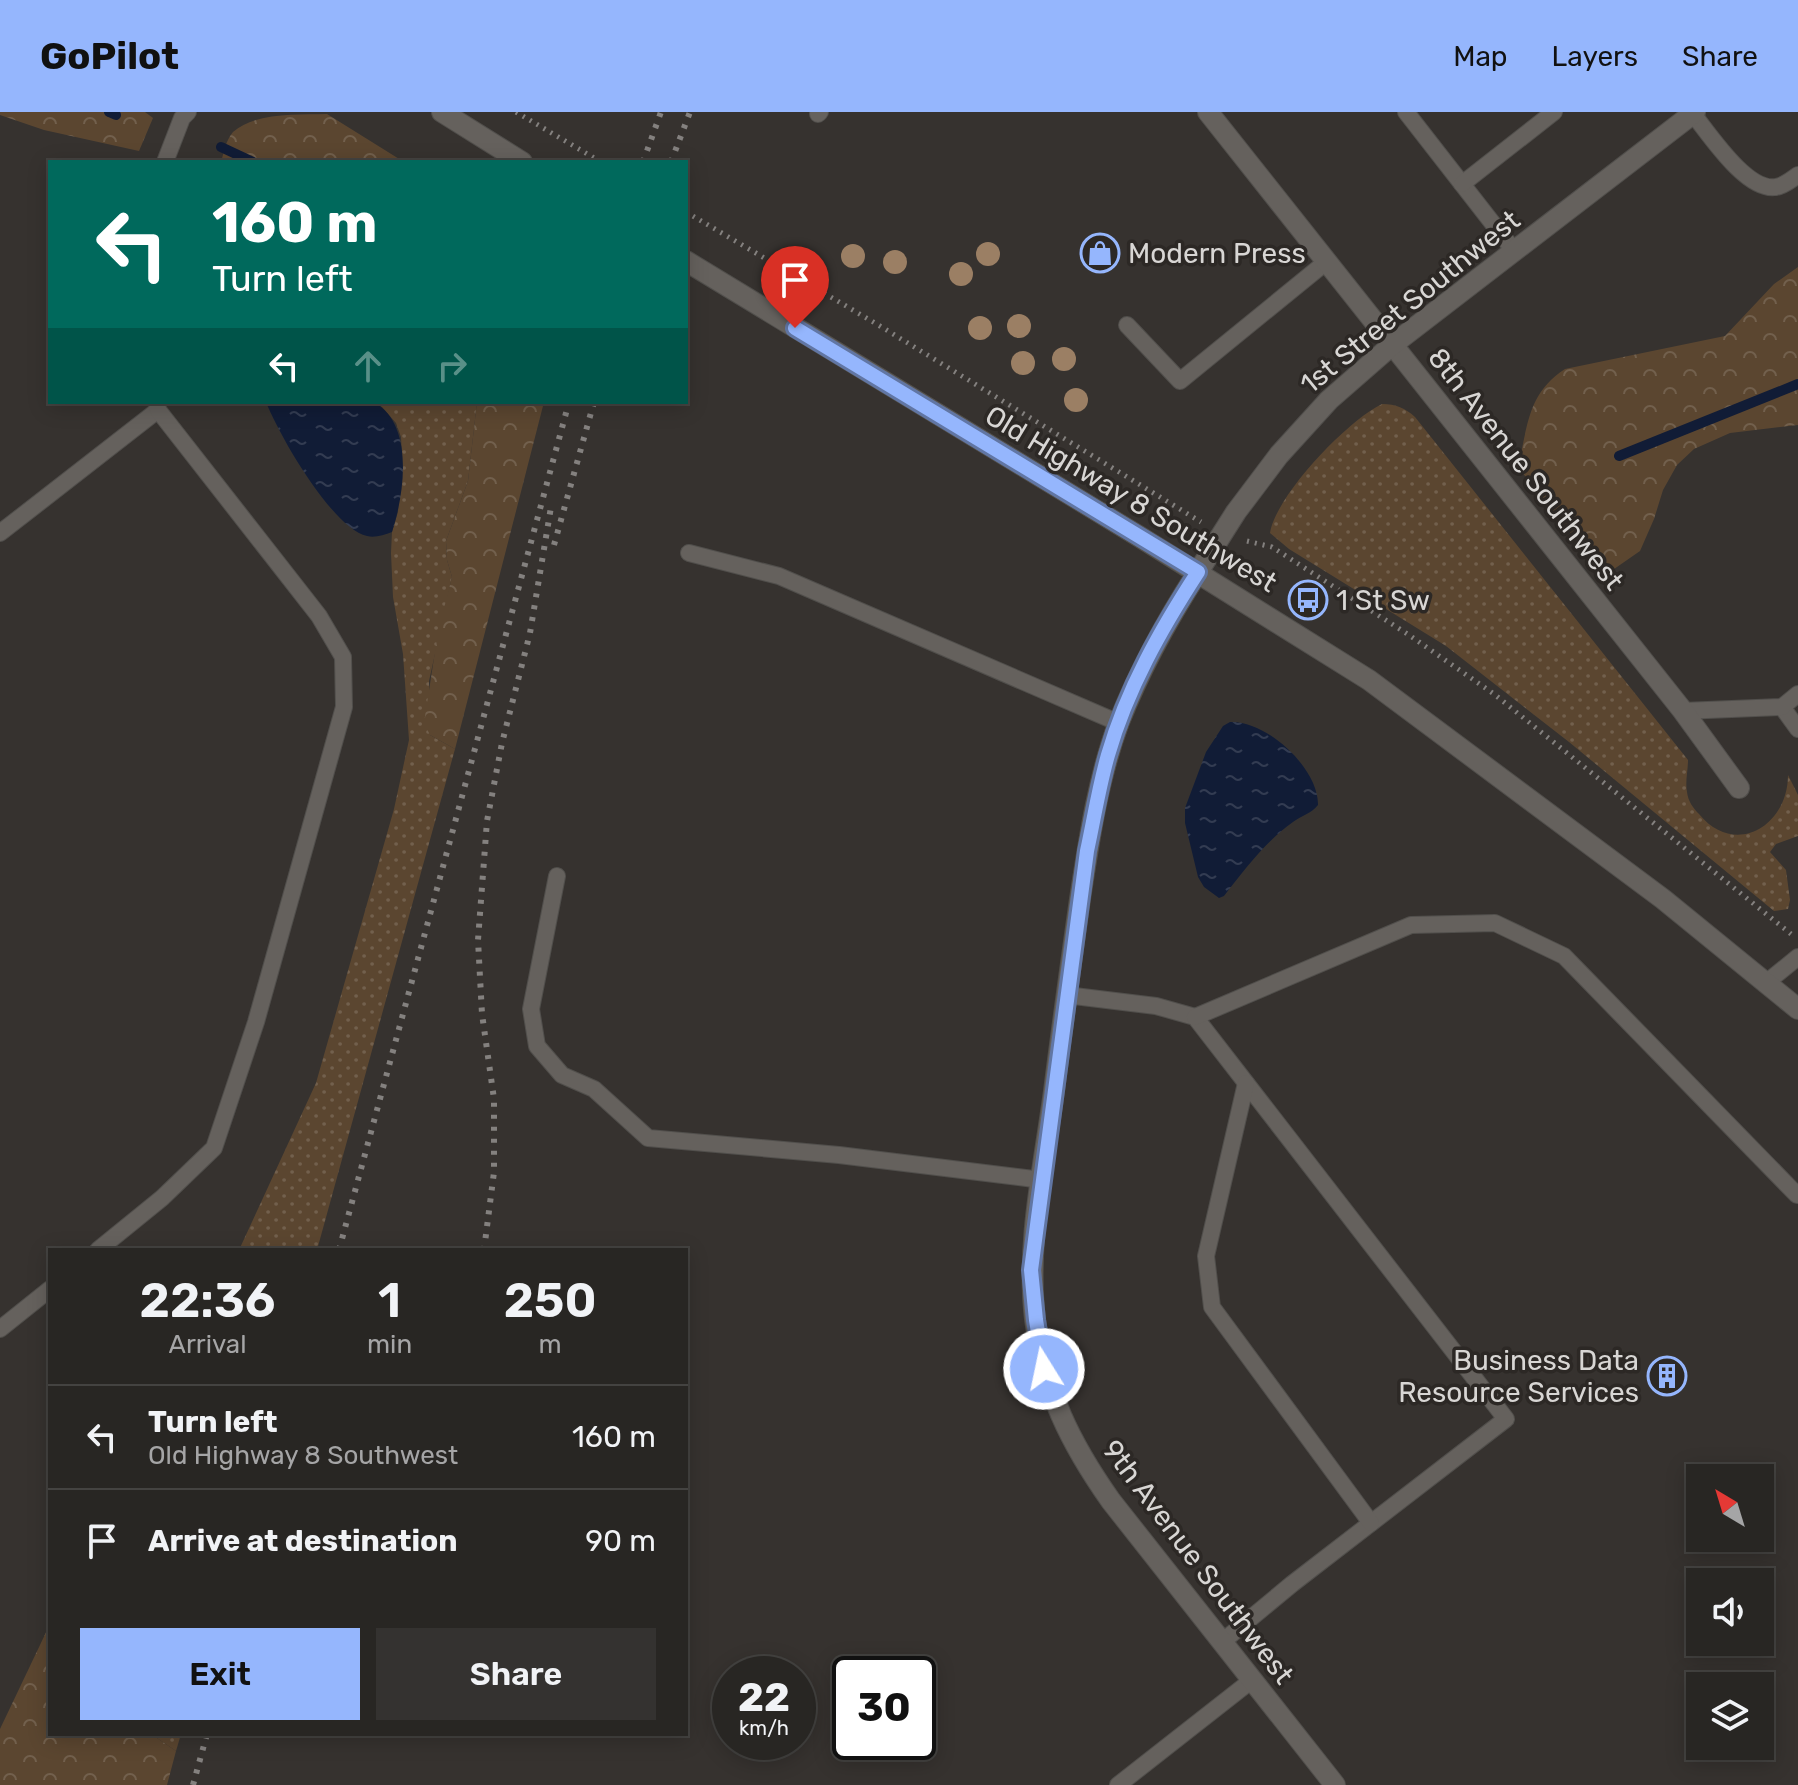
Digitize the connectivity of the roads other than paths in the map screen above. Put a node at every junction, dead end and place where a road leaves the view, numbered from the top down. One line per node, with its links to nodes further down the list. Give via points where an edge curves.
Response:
1 (188, 112): 7 (lane)
2 (442, 112): 8 (street)
3 (1208, 112): 13 (street, 8th Avenue Southwest)
4 (1406, 112): 10 (lane)
5 (1554, 112): 10 (lane)
6 (1694, 113): 9 (lane, via 1748,179 1779,187); 11 (street, 1st Street Southwest)
7 (166, 160)
8 (519, 160)
9 (1798, 175)
10 (1462, 184): 11 (lane)
11 (1515, 252): 15 (street, 1st Street Southwest)
12 (688, 262): 19 (street, Old Highway 8 Southwest)
13 (1326, 262): 14 (lane, via 1180,381); 15 (street, 8th Avenue Southwest)
14 (1127, 325)
15 (1392, 345): 19 (street, 1st Street Southwest, via 1329,400 1289,444); 22 (street, 8th Avenue Southwest)
16 (158, 406): 17 (lane); 35 (lane, via 319,616 343,657 344,707 256,1022 214,1148)
17 (0, 533)
18 (689, 553): 23 (lane, via 779,576)
19 (1198, 572): 23 (street, 9th Avenue Southwest, via 1166,620); 28 (street, Old Highway 8 Southwest, via 1369,680 1663,899)
20 (1798, 694): 21 (lane)
21 (1782, 707): 22 (lane); 24 (lane)
22 (1683, 711): 25 (street, 8th Avenue Southwest)
23 (1119, 723): 29 (street, 9th Avenue Southwest, via 1087,851)
24 (1798, 729)
25 (1739, 788)
26 (557, 876): 33 (lane, via 531,1009 537,1046 562,1075 594,1089 648,1138)
27 (1798, 957): 28 (lane)
28 (1766, 983): 30 (street, Old Highway 8 Southwest)
29 (1066, 995): 31 (lane, via 1156,1006); 33 (street, 9th Avenue Southwest)
30 (1798, 1009)
31 (1195, 1017): 32 (lane); 34 (lane, via 1411,925 1495,923 1564,956)
32 (1246, 1083): 38 (lane, via 1206,1256 1212,1307); 38 (lane, via 1506,1419)
33 (1042, 1180): 39 (street, 9th Avenue Southwest, via 1031,1270 1044,1369 1060,1416 1111,1501)
34 (1798, 1193)
35 (100, 1248)
36 (48, 1291): 37 (lane)
37 (0, 1329)
38 (1371, 1523): 39 (lane)
39 (1222, 1642): 40 (street, 9th Avenue Southwest)
40 (1252, 1680): 41 (lane); 42 (street, 9th Avenue Southwest)
41 (1118, 1785)
42 (1335, 1785)

